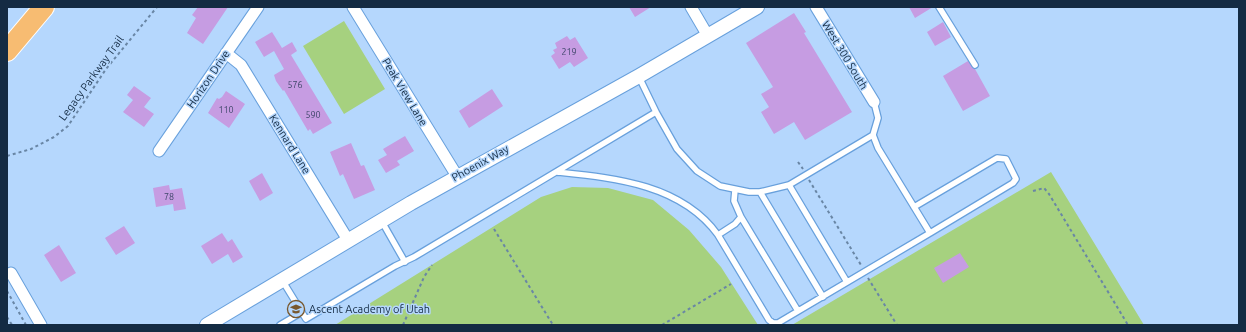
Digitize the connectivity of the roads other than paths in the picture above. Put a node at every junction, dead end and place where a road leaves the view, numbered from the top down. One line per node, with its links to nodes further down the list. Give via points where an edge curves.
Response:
1 (44, 7): 9 (highway)
2 (258, 7): 10 (street, Horizon Drive)
3 (353, 7): 18 (street, Peak View Lane)
4 (691, 7): 8 (street)
5 (757, 7): 8 (street, Phoenix Way)
6 (816, 7): 13 (street, West 300 South)
7 (939, 7): 11 (lane)
8 (708, 36): 12 (street, Phoenix Way)
9 (7, 51)
10 (226, 53): 16 (street, Horizon Drive); 27 (street, Kennard Lane, via 241,65)
11 (975, 65)
12 (639, 76): 14 (lane); 18 (street, Phoenix Way)
13 (874, 102): 15 (lane, via 878,118)
14 (656, 112): 17 (lane); 20 (lane, via 677,149 687,161 708,179)
15 (873, 135): 19 (lane); 22 (lane, via 878,148)
16 (159, 151)
17 (557, 172): 26 (lane, via 647,186 695,212); 28 (lane)
18 (457, 176): 24 (street, Phoenix Way)
19 (789, 185): 21 (lane); 31 (lane)
20 (735, 190): 21 (lane); 23 (lane, via 734,201)
21 (760, 192): 32 (lane)
22 (914, 207): 25 (lane); 25 (lane, via 997,158 1006,159 1016,179 1013,183)
23 (741, 216): 26 (lane, via 735,224); 33 (lane)
24 (381, 220): 27 (street, Phoenix Way); 28 (lane)
25 (930, 232): 31 (lane)
26 (718, 235): 33 (lane, via 769,320 778,323)
27 (348, 240): 30 (street, Phoenix Way)
28 (405, 262): 35 (lane)
29 (11, 273): 36 (street)
30 (282, 280): 34 (lane); 37 (street, Phoenix Way)
31 (847, 282): 32 (lane)
32 (822, 297): 33 (lane)
33 (798, 311)
34 (302, 312): 35 (lane); 38 (lane)
35 (307, 322)
36 (40, 325)
37 (207, 325)
38 (280, 325)

